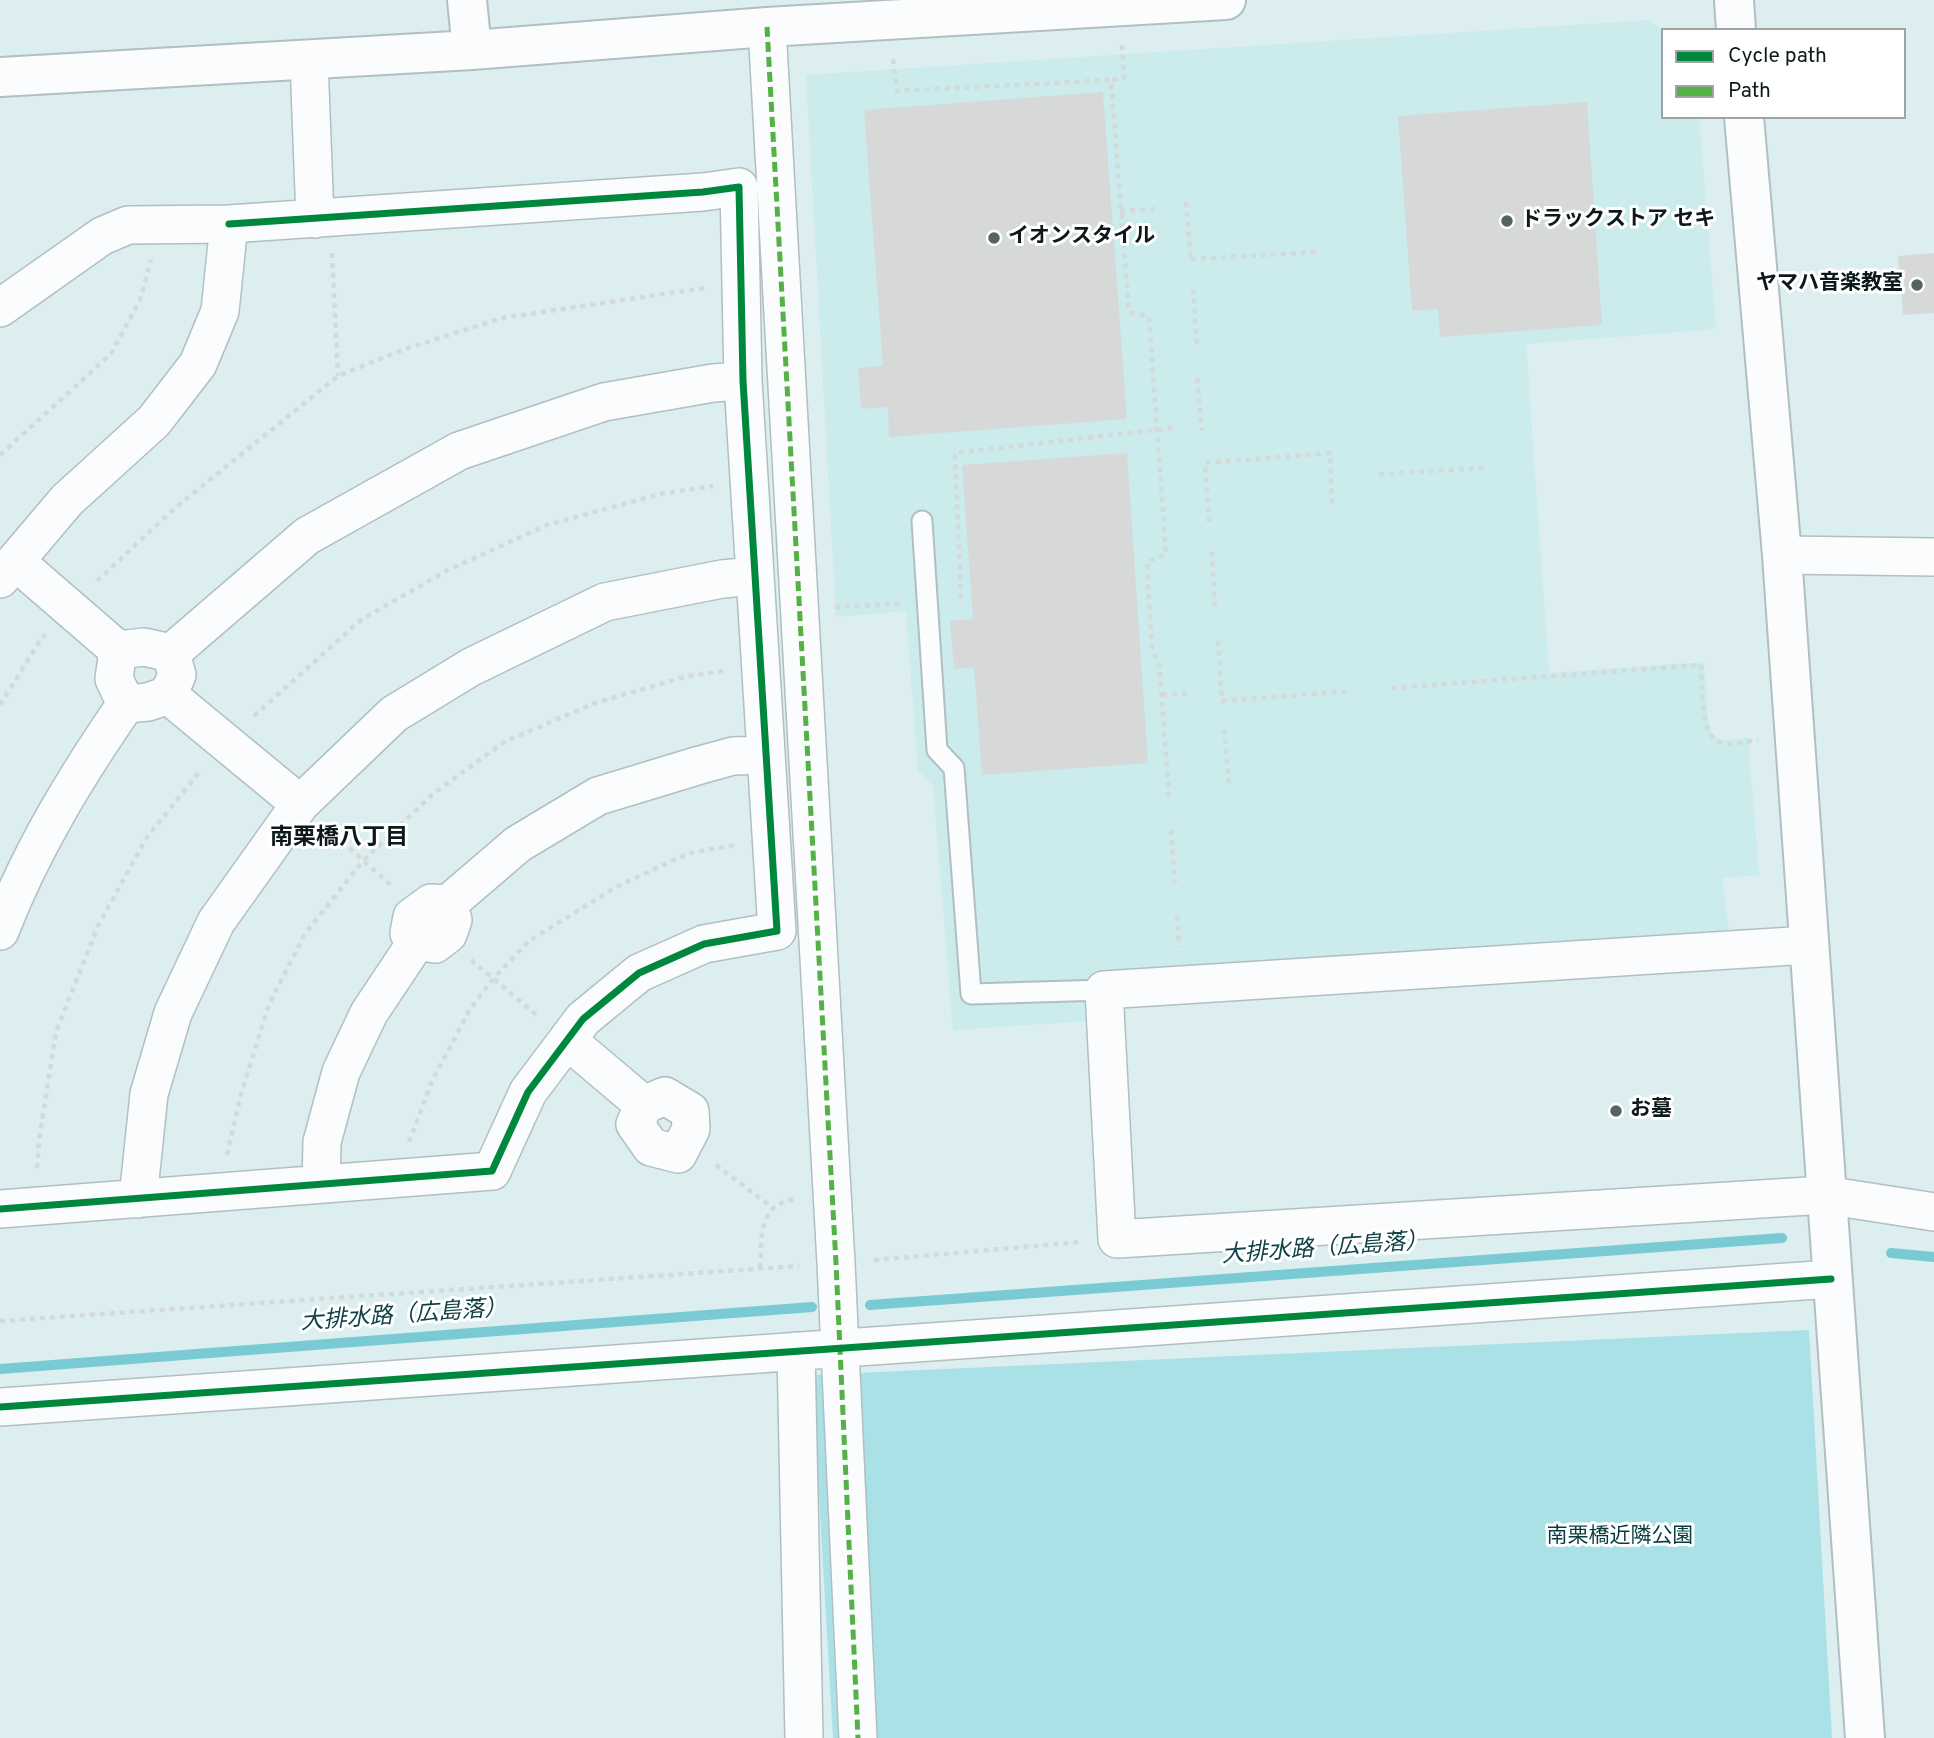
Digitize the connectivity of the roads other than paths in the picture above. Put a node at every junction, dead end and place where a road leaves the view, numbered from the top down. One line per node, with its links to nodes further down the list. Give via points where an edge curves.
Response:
1 (467, 0): 7 (street)
2 (1226, 0): 4 (street)
3 (1734, 0): 6 (street)
4 (1071, 5): 5 (street)
5 (767, 14): 7 (street); 37 (street)
6 (1736, 28)
7 (472, 50): 8 (street)
8 (309, 60): 9 (street); 11 (street)
9 (0, 77)
10 (1744, 119): 16 (street)
11 (322, 218): 12 (street); 14 (street, via 739,187)
12 (229, 224): 13 (street, via 128,225 102,236); 18 (street, via 220,311 198,364 154,421 67,500)
13 (0, 318)
14 (743, 381): 19 (street); 21 (street, via 604,402 459,451 307,536)
15 (922, 521): 28 (lane, via 937,750 954,768 971,994)
16 (1782, 555): 17 (street); 27 (street)
17 (1934, 557)
18 (7, 570): 20 (street, via 70,608)
19 (755, 576): 24 (street); 25 (street, via 606,602 471,667 394,714)
20 (118, 650): 21 (street, via 144,647); 23 (street, via 114,679)
21 (171, 653): 22 (street, via 177,675)
22 (168, 695): 23 (street); 25 (street)
23 (126, 704): 26 (street, via 73,782)
24 (766, 755): 29 (street, via 777,932 704,944 639,973 583,1019); 31 (street, via 711,762 598,796 518,845 432,923 369,1013 341,1072 322,1142)
25 (300, 804): 33 (street, via 216,922 173,1013 149,1094)
26 (0, 931)
27 (1808, 945): 28 (street); 32 (street)
28 (1104, 990): 32 (street, via 1118,1239)
29 (567, 1040): 30 (street, via 644,1105 665,1096 690,1111 691,1129); 31 (street, via 528,1092 492,1171)
30 (684, 1141)
31 (321, 1184): 33 (street)
32 (1825, 1195): 35 (street); 36 (street)
33 (138, 1199): 34 (street)
34 (0, 1209)
35 (1934, 1212)
36 (1832, 1279): 37 (street); 42 (street)
37 (839, 1347): 38 (street); 41 (street)
38 (796, 1351): 39 (street); 40 (street)
39 (0, 1407)
40 (804, 1738)
41 (858, 1738)
42 (1865, 1738)

